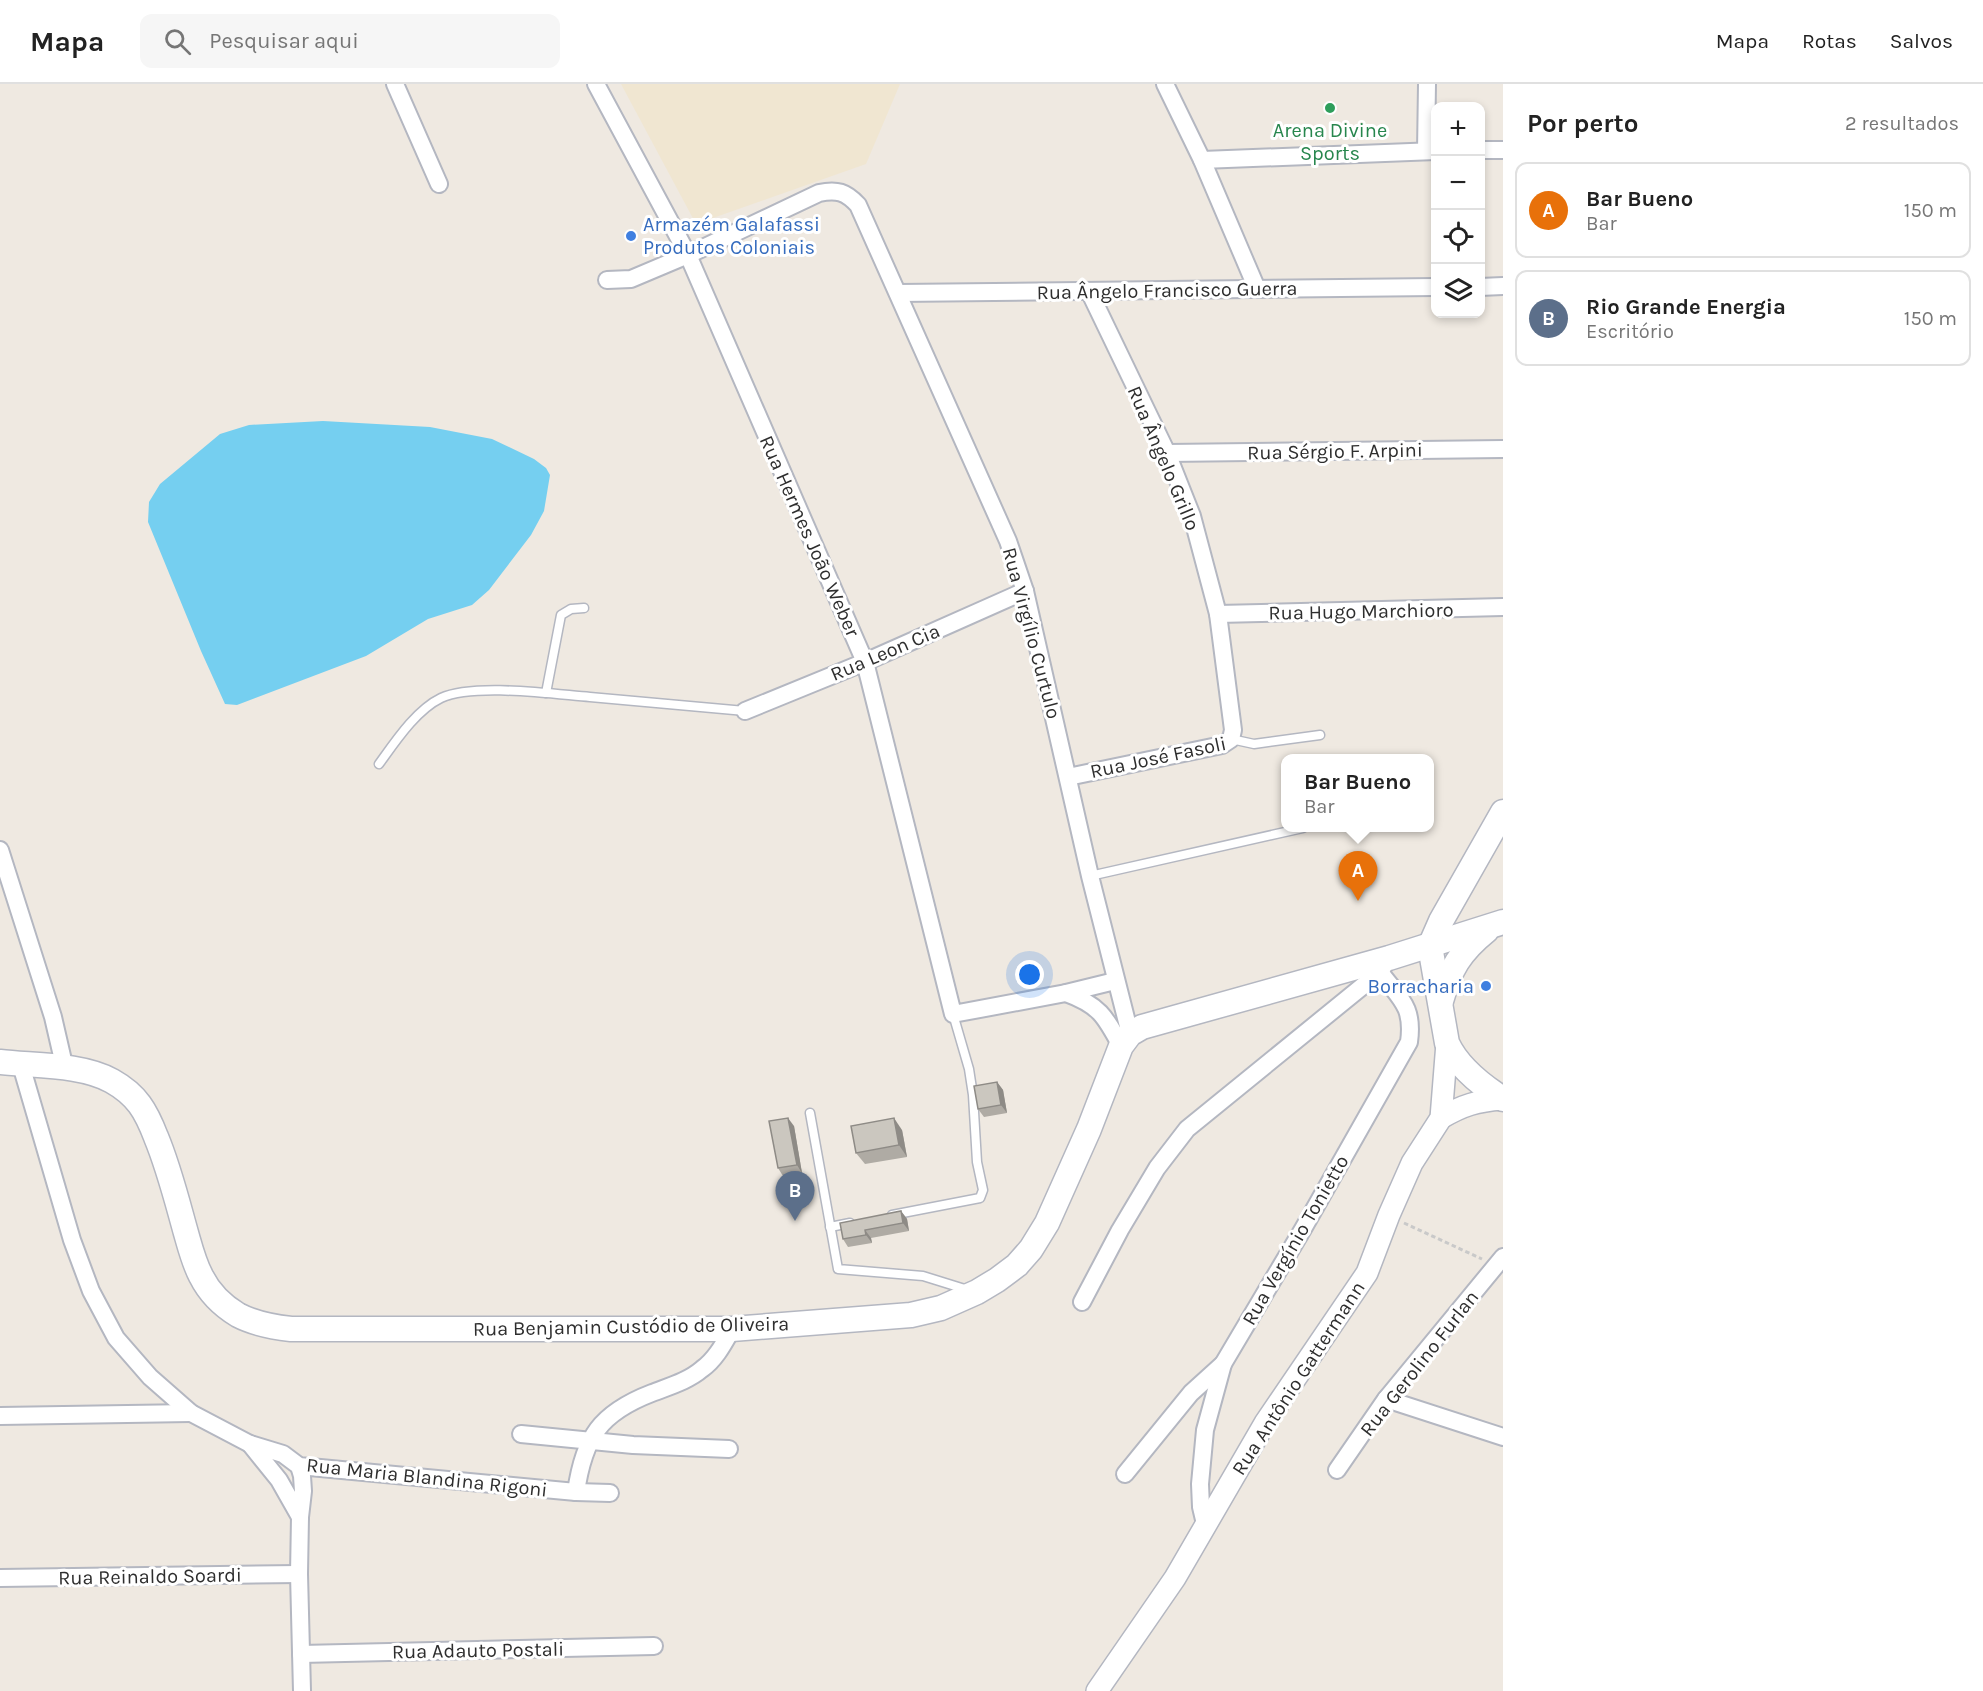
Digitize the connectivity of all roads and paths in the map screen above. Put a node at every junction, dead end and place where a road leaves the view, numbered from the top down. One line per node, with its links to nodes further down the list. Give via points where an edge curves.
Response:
1 (394, 84): 9 (street)
2 (596, 84): 10 (street, Rua Hermes João Weber)
3 (1165, 84): 8 (street)
4 (1427, 84): 7 (street)
5 (1485, 150): 6 (street)
6 (1503, 150)
7 (1431, 151): 8 (street)
8 (1202, 159): 15 (street)
9 (439, 184)
10 (688, 255): 11 (street, via 631,279); 17 (street, Rua Virgílio Curtulo, via 819,193 842,191 858,205); 24 (street, Rua Hermes João Weber)
11 (607, 280)
12 (1503, 286): 14 (street)
13 (1431, 287): 15 (street, Rua Ângelo Francisco Guerra)
14 (1485, 287)
15 (1257, 289): 16 (street, Rua Ângelo Francisco Guerra)
16 (1089, 291): 17 (street, Rua Ângelo Francisco Guerra); 19 (street, Rua Ângelo Grillo)
17 (898, 292): 20 (street, Rua Virgílio Curtulo, via 1008,541)
18 (1503, 449): 19 (street, Rua Sérgio F. Arpini)
19 (1167, 453): 23 (street, Rua Ângelo Grillo, via 1192,516)
20 (1024, 591): 24 (street, Rua Leon Cia); 30 (street, Rua Virgílio Curtulo)
21 (584, 608): 25 (lane, via 561,615)
22 (1503, 608): 23 (street, Rua Hugo Marchioro)
23 (1218, 614): 28 (street, Rua Ângelo Grillo, via 1232,720)
24 (865, 662): 26 (street, Rua Leon Cia); 41 (street, Rua Hermes João Weber)
25 (546, 693): 26 (lane); 29 (lane, via 452,694 438,700 406,726)
26 (745, 711)
27 (1320, 735): 28 (lane, Rua José Fasoli, via 1254,744)
28 (1231, 740): 30 (street, Rua José Fasoli)
29 (379, 764)
30 (1068, 777): 34 (street, Rua Virgílio Curtulo)
31 (1503, 812): 36 (main road)
32 (1285, 832): 34 (lane)
33 (0, 850): 45 (street)
34 (1089, 876): 38 (street, Rua Virgílio Curtulo)
35 (1498, 924): 36 (main road); 40 (main road, via 1470,944 1457,961)
36 (1430, 946): 37 (main road); 40 (main road)
37 (1384, 965): 40 (main road, via 1421,973); 42 (main road, via 1142,1027); 55 (street, via 1187,1129 1157,1168); 57 (street, Rua Vergínio Tonietto, via 1406,1005 1411,1024 1409,1042)
38 (1115, 981): 39 (street); 42 (street, Rua Virgílio Curtulo)
39 (1066, 993): 41 (street); 42 (street, via 1088,1001)
40 (1440, 1003): 43 (main road)
41 (953, 1014): 50 (lane, via 969,1069 983,1190 980,1198)
42 (1125, 1040): 54 (main road, Rua Benjamin Custódio de Oliveira, via 1047,1223 1017,1264)
43 (1447, 1043): 46 (main road, via 1466,1071); 48 (street, Rua Antônio Gattermann)
44 (11, 1064): 45 (main road, Rua Benjamin Custódio de Oliveira); 59 (street, Rua Maria Blandina Rigoni, via 91,1292 116,1338 150,1377)
45 (68, 1069): 56 (main road, Rua Benjamin Custódio de Oliveira, via 111,1080 135,1097 162,1150 201,1277 225,1306 251,1321 291,1329)
46 (1502, 1099): 48 (street, via 1461,1106)
47 (810, 1113): 52 (lane)
48 (1441, 1118): 49 (street, Rua Antônio Gattermann, via 1412,1163)
49 (1389, 1215): 53 (path); 72 (street, Rua Antônio Gattermann, via 1367,1273 1265,1424)
50 (887, 1216)
51 (864, 1221): 52 (lane)
52 (830, 1227): 54 (lane, via 838,1269 923,1276)
53 (1501, 1264): 58 (street, Rua Gerolino Furlan)
54 (977, 1292): 56 (main road, Rua Benjamin Custódio de Oliveira, via 941,1308 911,1315)
55 (1082, 1302)
56 (732, 1329): 63 (street, via 712,1361 701,1370 686,1380 629,1402 610,1415)
57 (1223, 1364): 68 (street, via 1174,1412); 72 (street, Rua Vergínio Tonietto, via 1204,1441 1200,1484)
58 (1386, 1399): 62 (street); 67 (street, Rua Gerolino Furlan)
59 (191, 1413): 60 (street); 64 (street, Rua Maria Blandina Rigoni)
60 (0, 1416)
61 (521, 1434): 63 (street)
62 (1503, 1437)
63 (589, 1441): 65 (street); 69 (street)
64 (250, 1444): 66 (street, Rua Maria Blandina Rigoni, via 284,1454); 71 (street, Rua Maria Blandina Rigoni, via 279,1480)
65 (729, 1449)
66 (299, 1466): 69 (street, Rua Maria Blandina Rigoni); 71 (street, via 303,1491)
67 (1337, 1470)
68 (1125, 1474)
69 (576, 1492): 70 (street, Rua Maria Blandina Rigoni)
70 (610, 1493)
71 (300, 1517): 73 (street)
72 (1205, 1524): 78 (street, Rua Antônio Gattermann, via 1175,1578)
73 (299, 1574): 74 (street, Rua Reinaldo Soardi); 76 (street)
74 (0, 1578)
75 (654, 1646): 76 (street, Rua Adauto Postali)
76 (301, 1654): 77 (street)
77 (302, 1691)
78 (1097, 1691)

